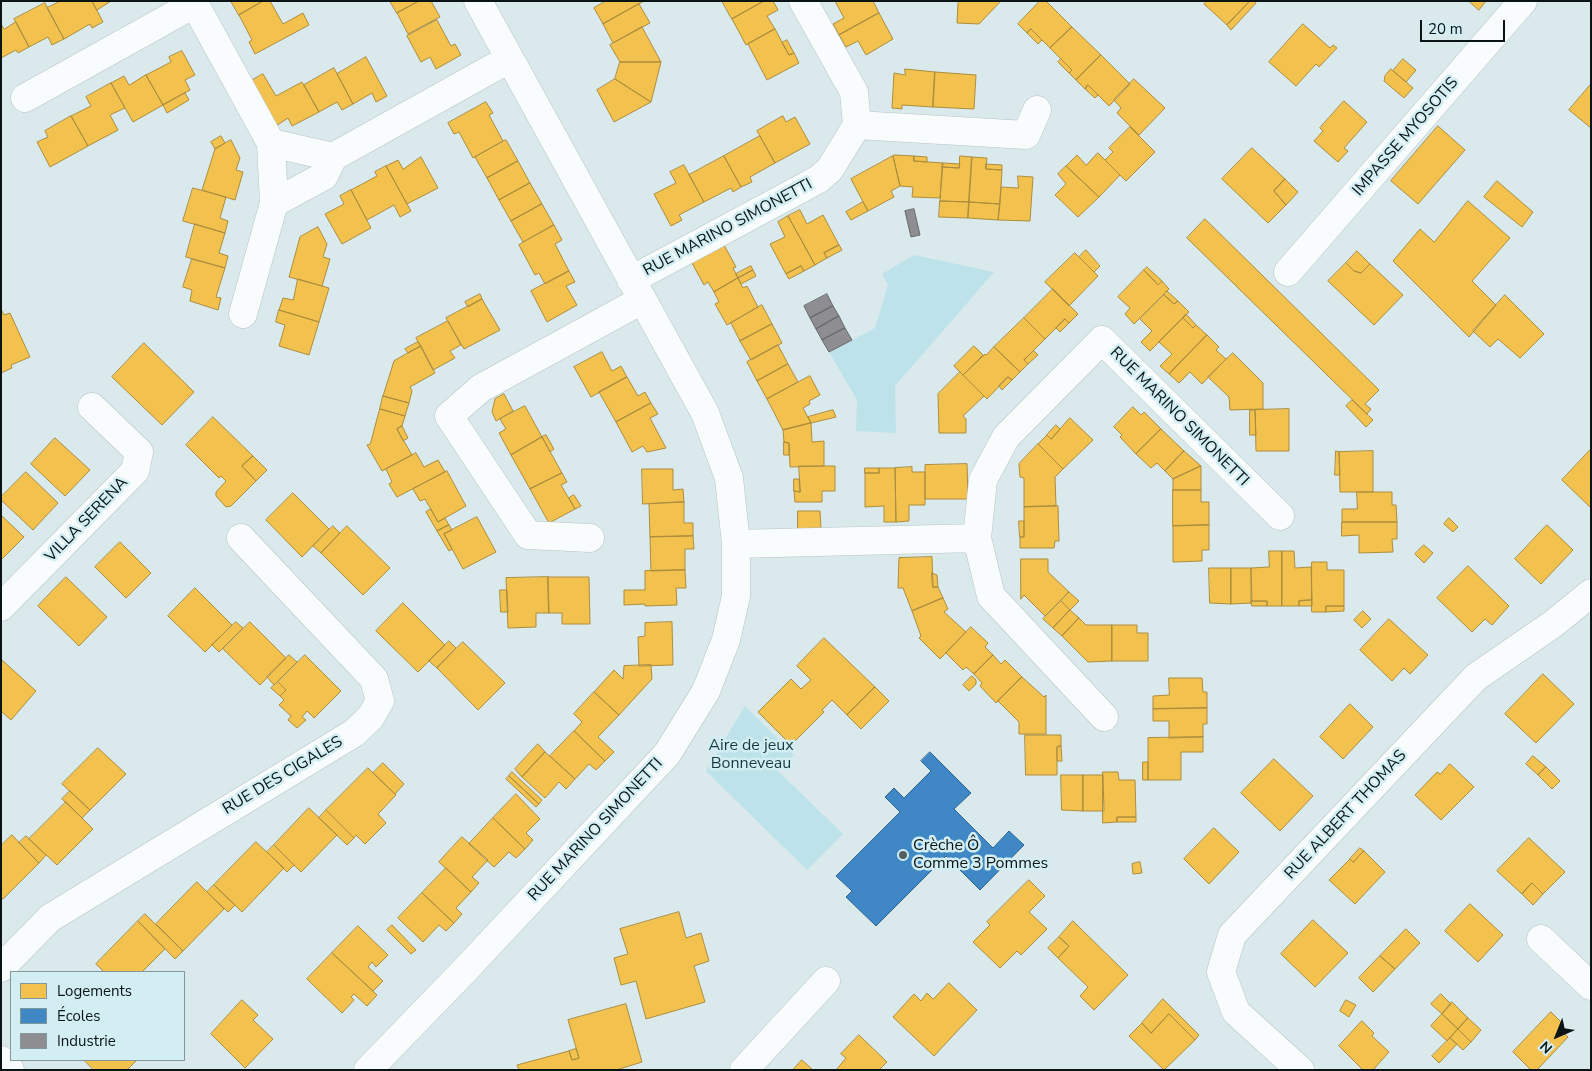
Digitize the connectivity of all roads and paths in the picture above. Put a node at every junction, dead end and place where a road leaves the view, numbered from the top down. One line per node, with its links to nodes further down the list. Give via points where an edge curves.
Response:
1 (478, 1): 5 (street, RUE MARINO SIMONETTI)
2 (803, 1): 8 (street, via 854,92)
3 (1523, 1): 12 (street, IMPASSE MYOSOTIS)
4 (193, 2): 6 (street); 9 (street)
5 (509, 59): 10 (street); 13 (street, RUE MARINO SIMONETTI)
6 (25, 98)
7 (1037, 110): 8 (street, via 1026,135)
8 (857, 126): 13 (street, RUE MARINO SIMONETTI, via 830,169 819,179)
9 (271, 143): 10 (street); 11 (street)
10 (333, 157): 11 (street, via 324,176)
11 (274, 202): 14 (street)
12 (1288, 272)
13 (637, 290): 18 (street, RUE MARINO SIMONETTI, via 482,388 449,416 528,535); 20 (street, RUE MARINO SIMONETTI, via 705,413 729,478)
14 (243, 314)
15 (92, 407): 22 (street, VILLA SERENA, via 139,452 135,471)
16 (1280, 516): 19 (street, RUE MARINO SIMONETTI, via 1102,340 1006,437 983,480)
17 (241, 538): 25 (street, RUE DES CIGALES, via 374,679 380,702 370,718 354,733 50,918)
18 (590, 538)
19 (977, 538): 20 (street); 23 (street, RUE MARINO SIMONETTI, via 991,596)
20 (736, 544): 30 (street, RUE MARINO SIMONETTI, via 736,596 726,640 706,691 667,754)
21 (1591, 593): 32 (street, RUE ALBERT THOMAS, via 1553,624 1476,677 1232,935 1221,972 1236,1012)
22 (1, 607)
23 (1104, 718)
24 (1541, 938): 27 (street)
25 (1, 968)
26 (826, 981): 31 (street)
27 (1591, 986)
28 (1, 1060): 29 (street)
29 (10, 1070)
30 (368, 1070)
31 (744, 1070)
32 (1300, 1070)

